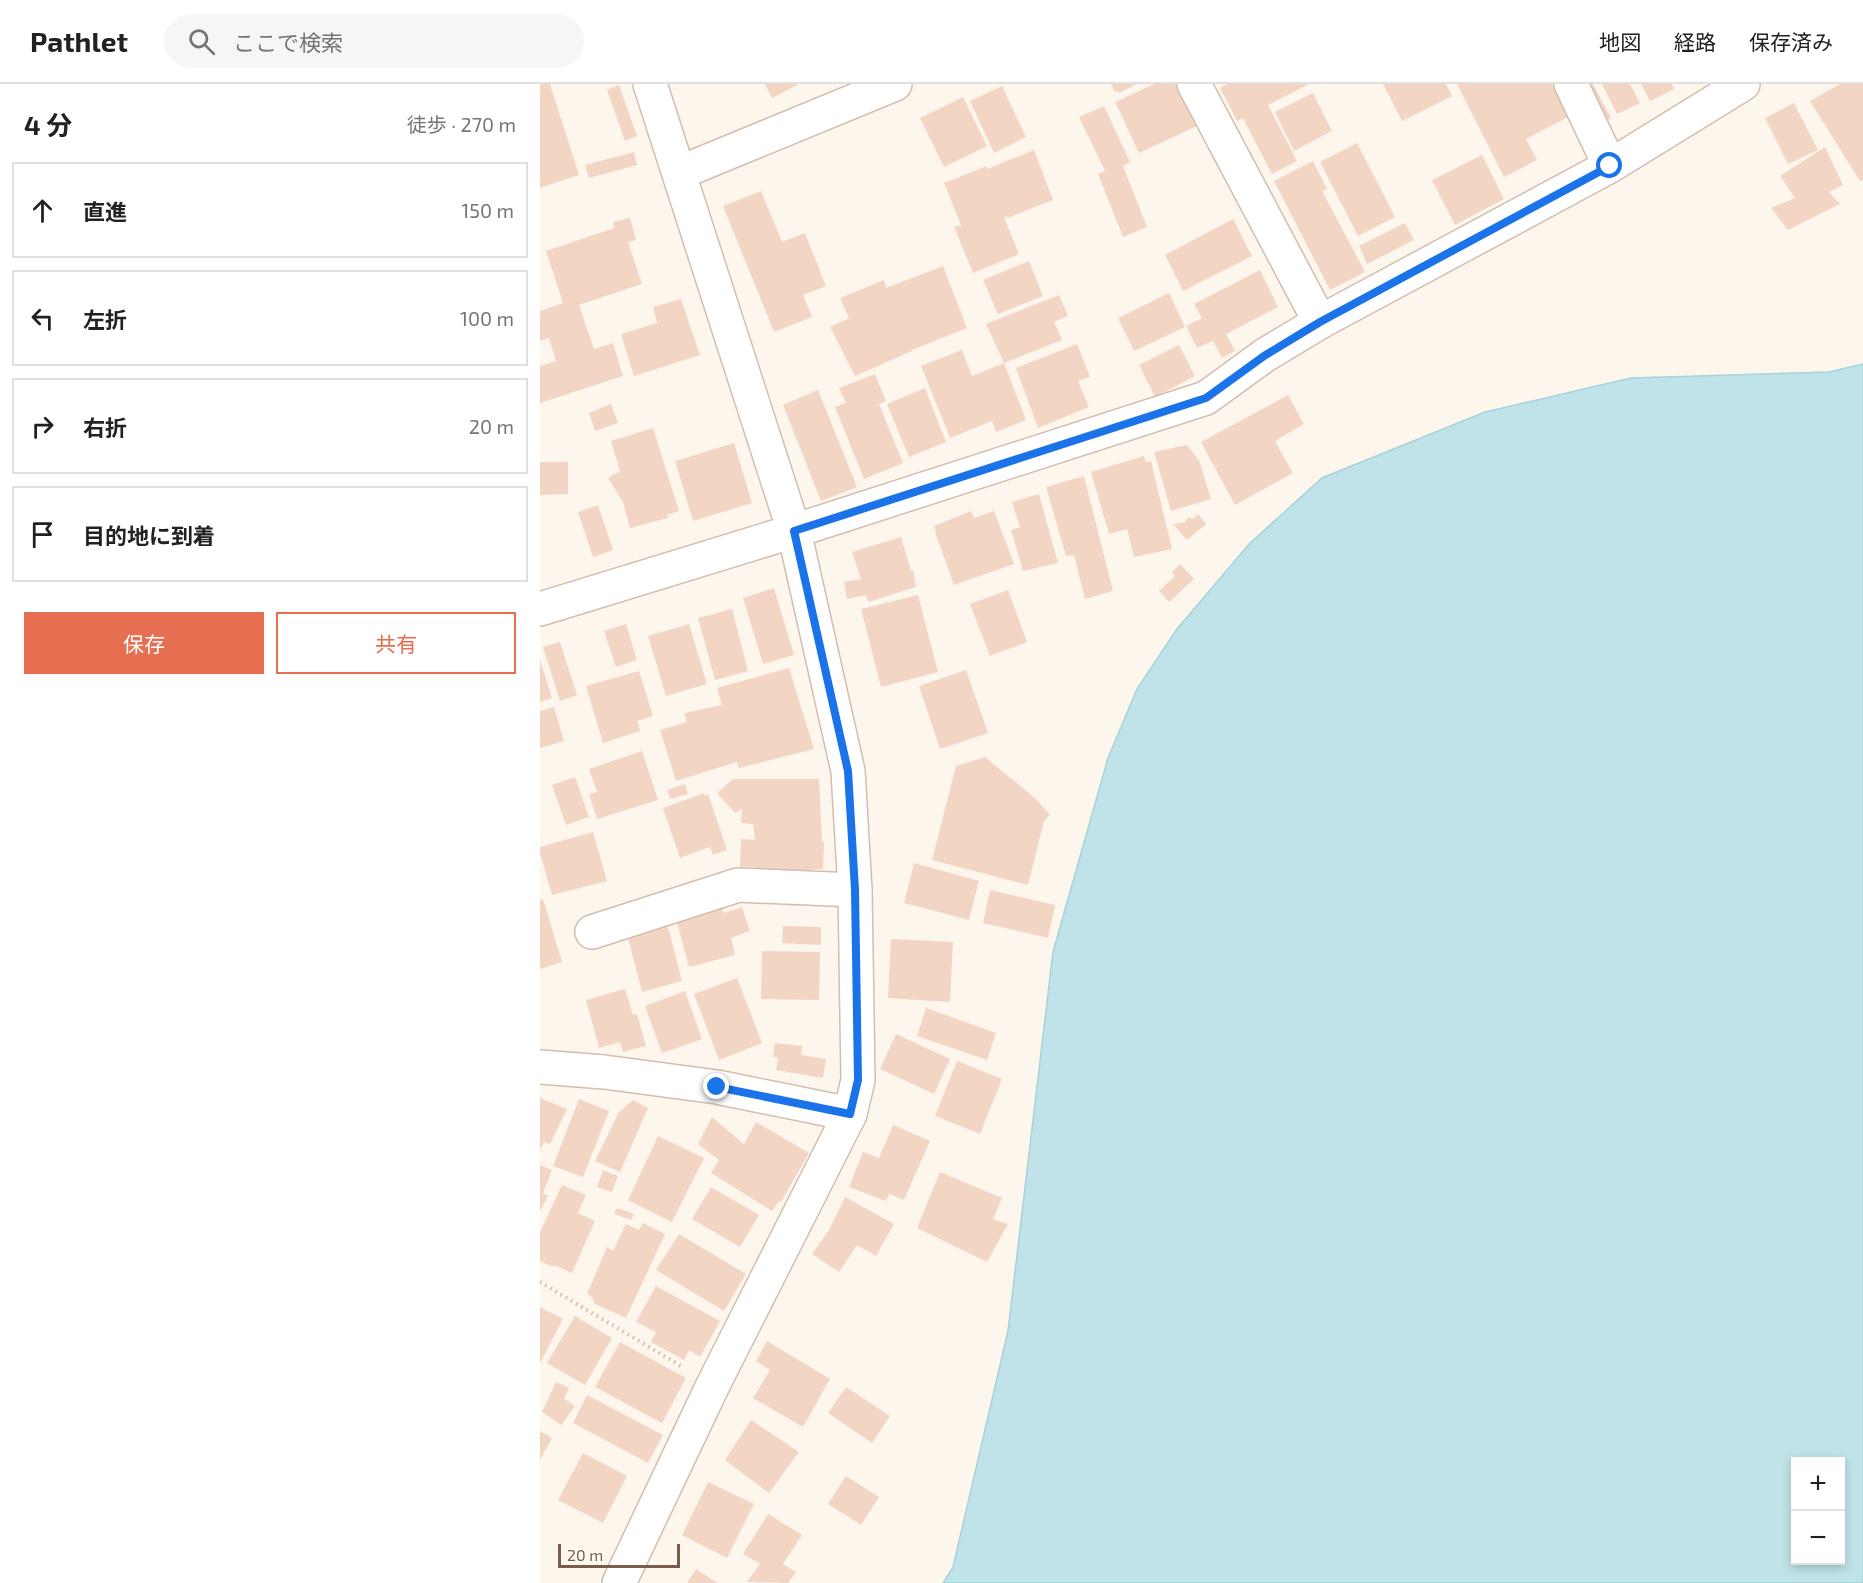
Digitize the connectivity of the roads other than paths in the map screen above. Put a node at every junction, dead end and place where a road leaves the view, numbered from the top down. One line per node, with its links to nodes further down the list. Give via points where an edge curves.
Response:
1 (650, 84): 7 (street)
2 (896, 84): 7 (street)
3 (1194, 84): 8 (street)
4 (1571, 84): 6 (street)
5 (1741, 84): 6 (street)
6 (1610, 166): 8 (street)
7 (679, 173): 9 (street)
8 (1320, 322): 9 (street, via 1206,398)
9 (794, 531): 10 (street); 11 (street, via 848,771)
10 (540, 609)
11 (855, 890): 12 (street, via 738,885); 14 (street, via 858,1080)
12 (592, 932)
13 (540, 1067): 14 (street, via 717,1087)
14 (850, 1114): 15 (street, via 713,1385)
15 (619, 1583)

